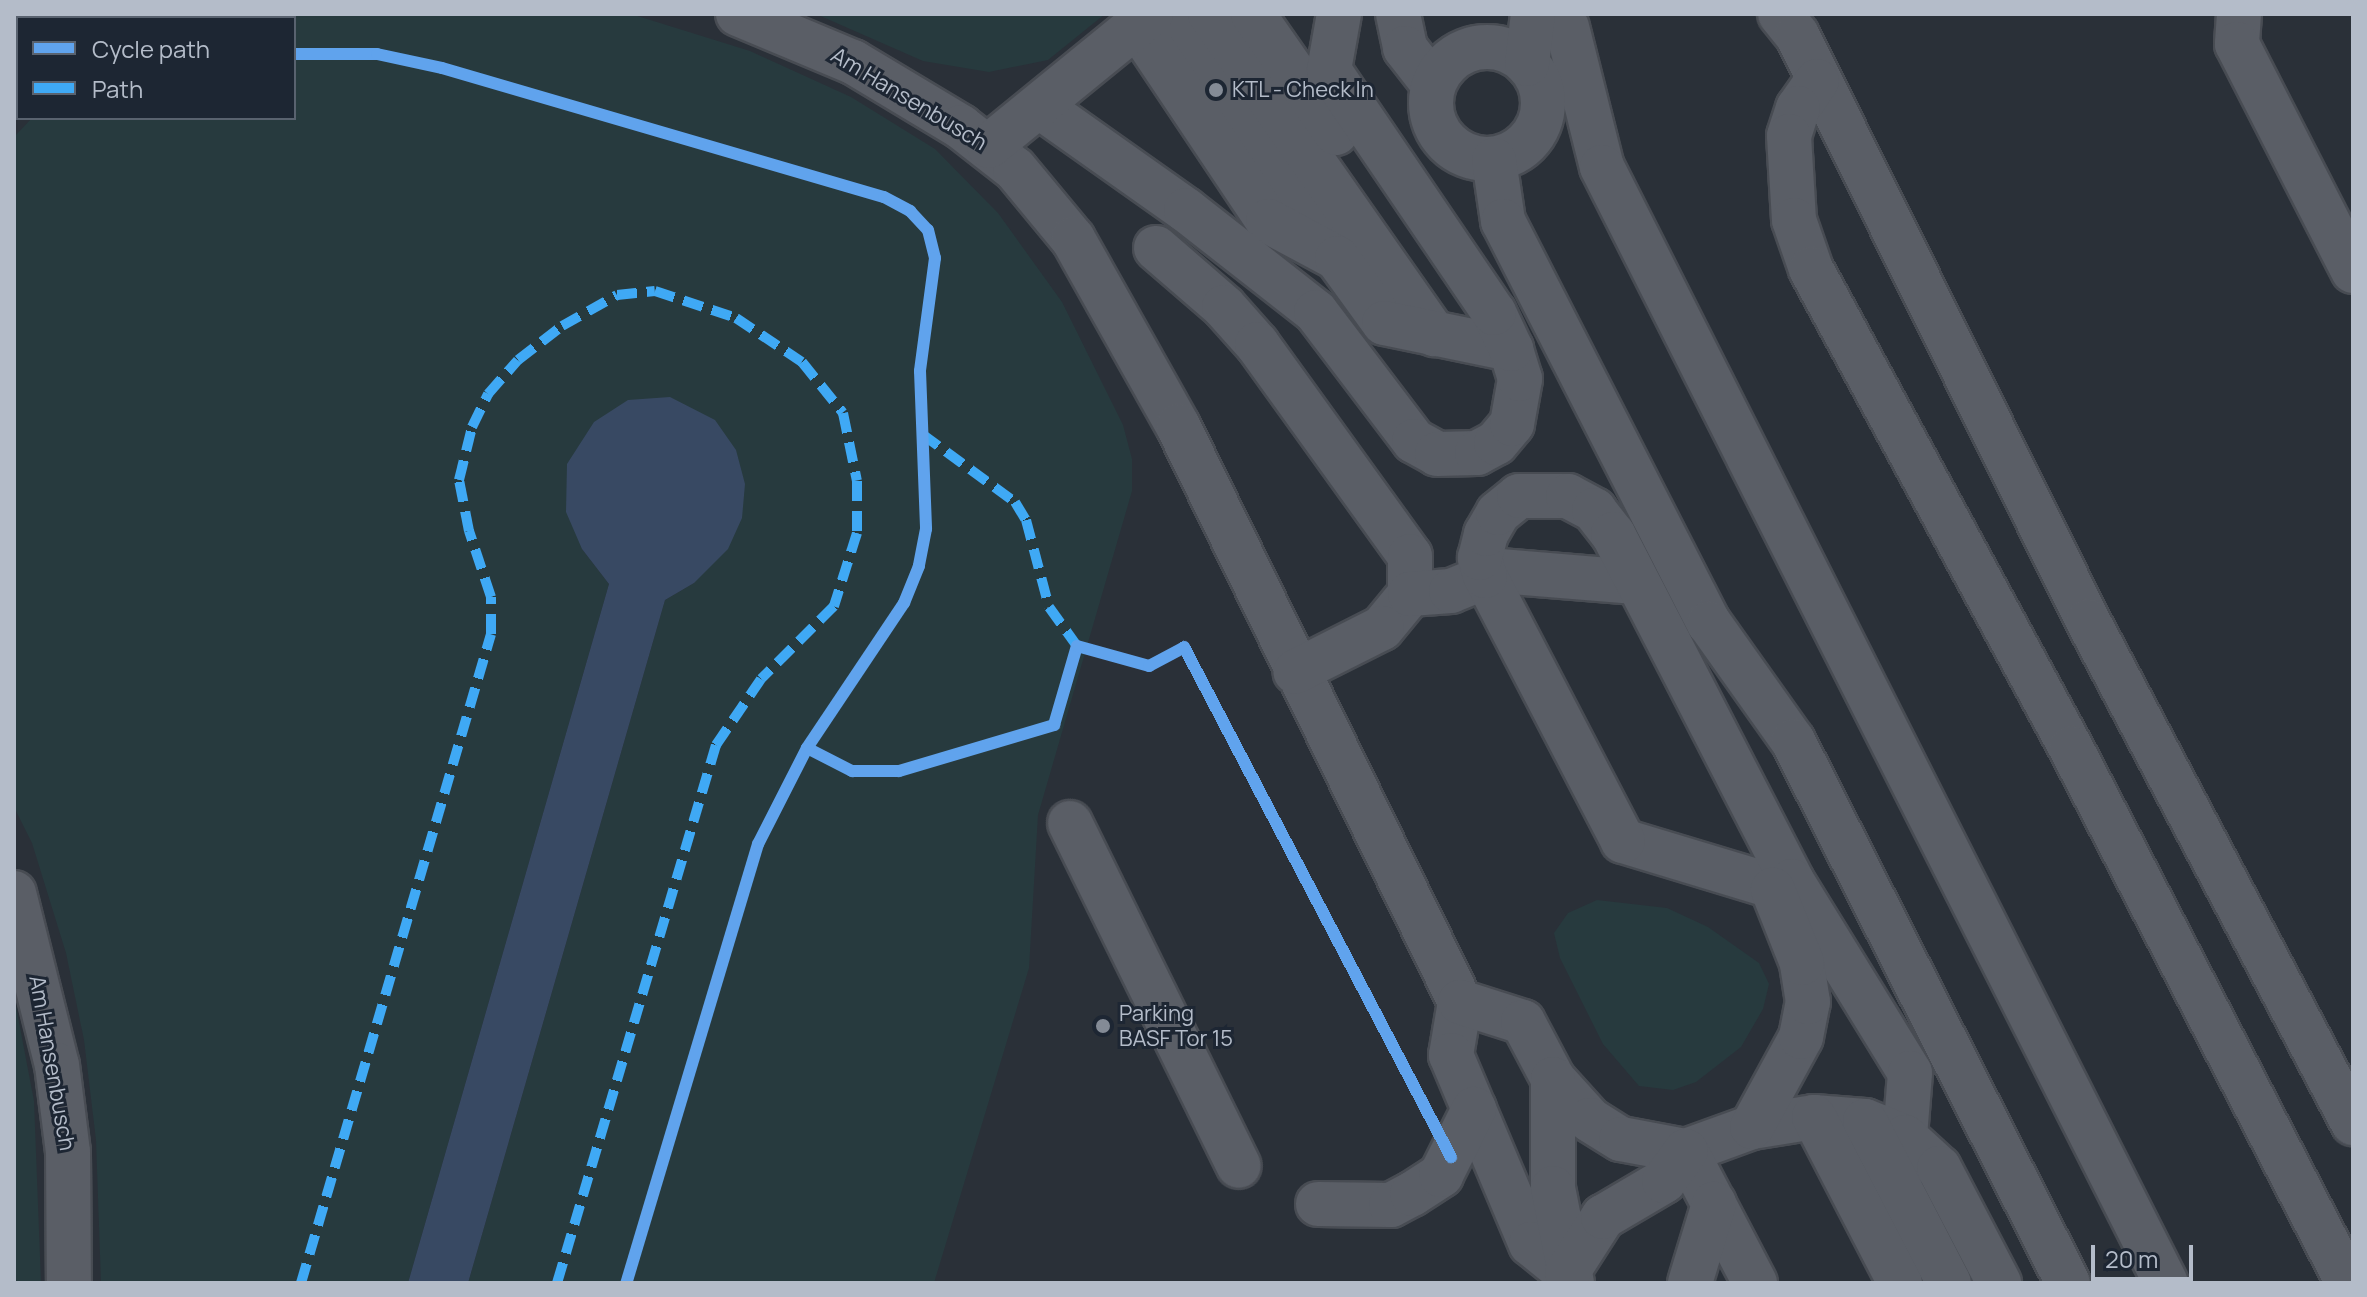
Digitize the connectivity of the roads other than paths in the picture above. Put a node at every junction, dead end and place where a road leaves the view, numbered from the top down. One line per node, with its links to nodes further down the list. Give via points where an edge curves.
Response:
1 (738, 14): 15 (street, Am Hansenbusch, via 853,62)
2 (1210, 14): 21 (street)
3 (1253, 14): 22 (street)
4 (1339, 14): 22 (street, via 1329,70 1494,313)
5 (1398, 14): 12 (street, via 1405,48)
6 (1780, 14): 11 (street, via 1797,35)
7 (2239, 14): 19 (street, via 2237,44)
8 (1153, 18): 13 (street); 20 (street, via 1268,221 1337,258)
9 (1558, 18): 10 (street); 17 (street)
10 (1527, 64): 12 (street, via 1499,48 1468,50 1441,69); 14 (street, via 1544,106)
11 (1817, 81): 37 (street, via 2088,621); 53 (street, via 1798,108 1789,136 1794,220 1811,269 2071,748)
12 (1433, 84): 16 (street, via 1433,122 1442,139 1456,152)
13 (1039, 106): 15 (street); 23 (street, via 1186,210 1316,312)
14 (1534, 136): 16 (street, via 1509,156); 17 (street)
15 (989, 146): 28 (street, Am Hansenbusch, via 1047,204 1073,239 1178,426)
16 (1494, 160): 51 (street, via 1503,221 1709,623 1793,741)
17 (1602, 167): 52 (street)
18 (1156, 248): 26 (street, via 1224,307 1257,344 1410,556)
19 (2353, 271)
20 (1384, 323): 21 (street); 23 (street)
21 (1434, 334): 22 (street)
22 (1497, 347): 23 (street, via 1520,379 1512,424 1496,443 1457,456 1437,454 1414,441)
23 (1345, 351)
24 (1485, 576): 25 (street, via 1500,571); 25 (street, via 1480,558 1498,513 1519,496 1544,492 1568,496 1594,510 1613,534); 26 (street, via 1451,591); 30 (street, via 1623,841)
25 (1633, 582): 39 (street, via 1792,881 1910,1073)
26 (1410, 594): 28 (street, via 1382,628)
27 (1644, 643): 30 (street)
28 (1295, 672): 32 (street, Am Hansenbusch)
29 (1070, 823): 41 (street)
30 (1772, 886): 38 (street, via 1802,963 1808,1002 1801,1037)
31 (14, 893): 45 (street, Am Hansenbusch, via 57,1065 68,1152)
32 (1460, 1002): 33 (street, via 1523,1022); 34 (street, via 1451,1055)
33 (1553, 1079): 40 (street, via 1590,1120 1621,1139); 44 (street, via 1553,1188)
34 (1474, 1109): 42 (street, via 1441,1175 1412,1194 1391,1205); 44 (street, via 1531,1244)
35 (1814, 1117): 36 (street); 38 (street); 48 (street)
36 (1865, 1121): 39 (street); 49 (street)
37 (2353, 1123)
38 (1752, 1127): 40 (street)
39 (1905, 1137): 50 (street, via 1939,1168)
40 (1686, 1151): 43 (street); 44 (street, via 1664,1181 1603,1217)
41 (1239, 1166)
42 (1318, 1204)
43 (1714, 1204): 46 (street); 47 (street)
44 (1570, 1278)
45 (69, 1283)
46 (1690, 1283)
47 (1755, 1283)
48 (1900, 1283)
49 (1949, 1283)
50 (1999, 1283)
51 (2068, 1283)
52 (2166, 1283)
53 (2348, 1283)

